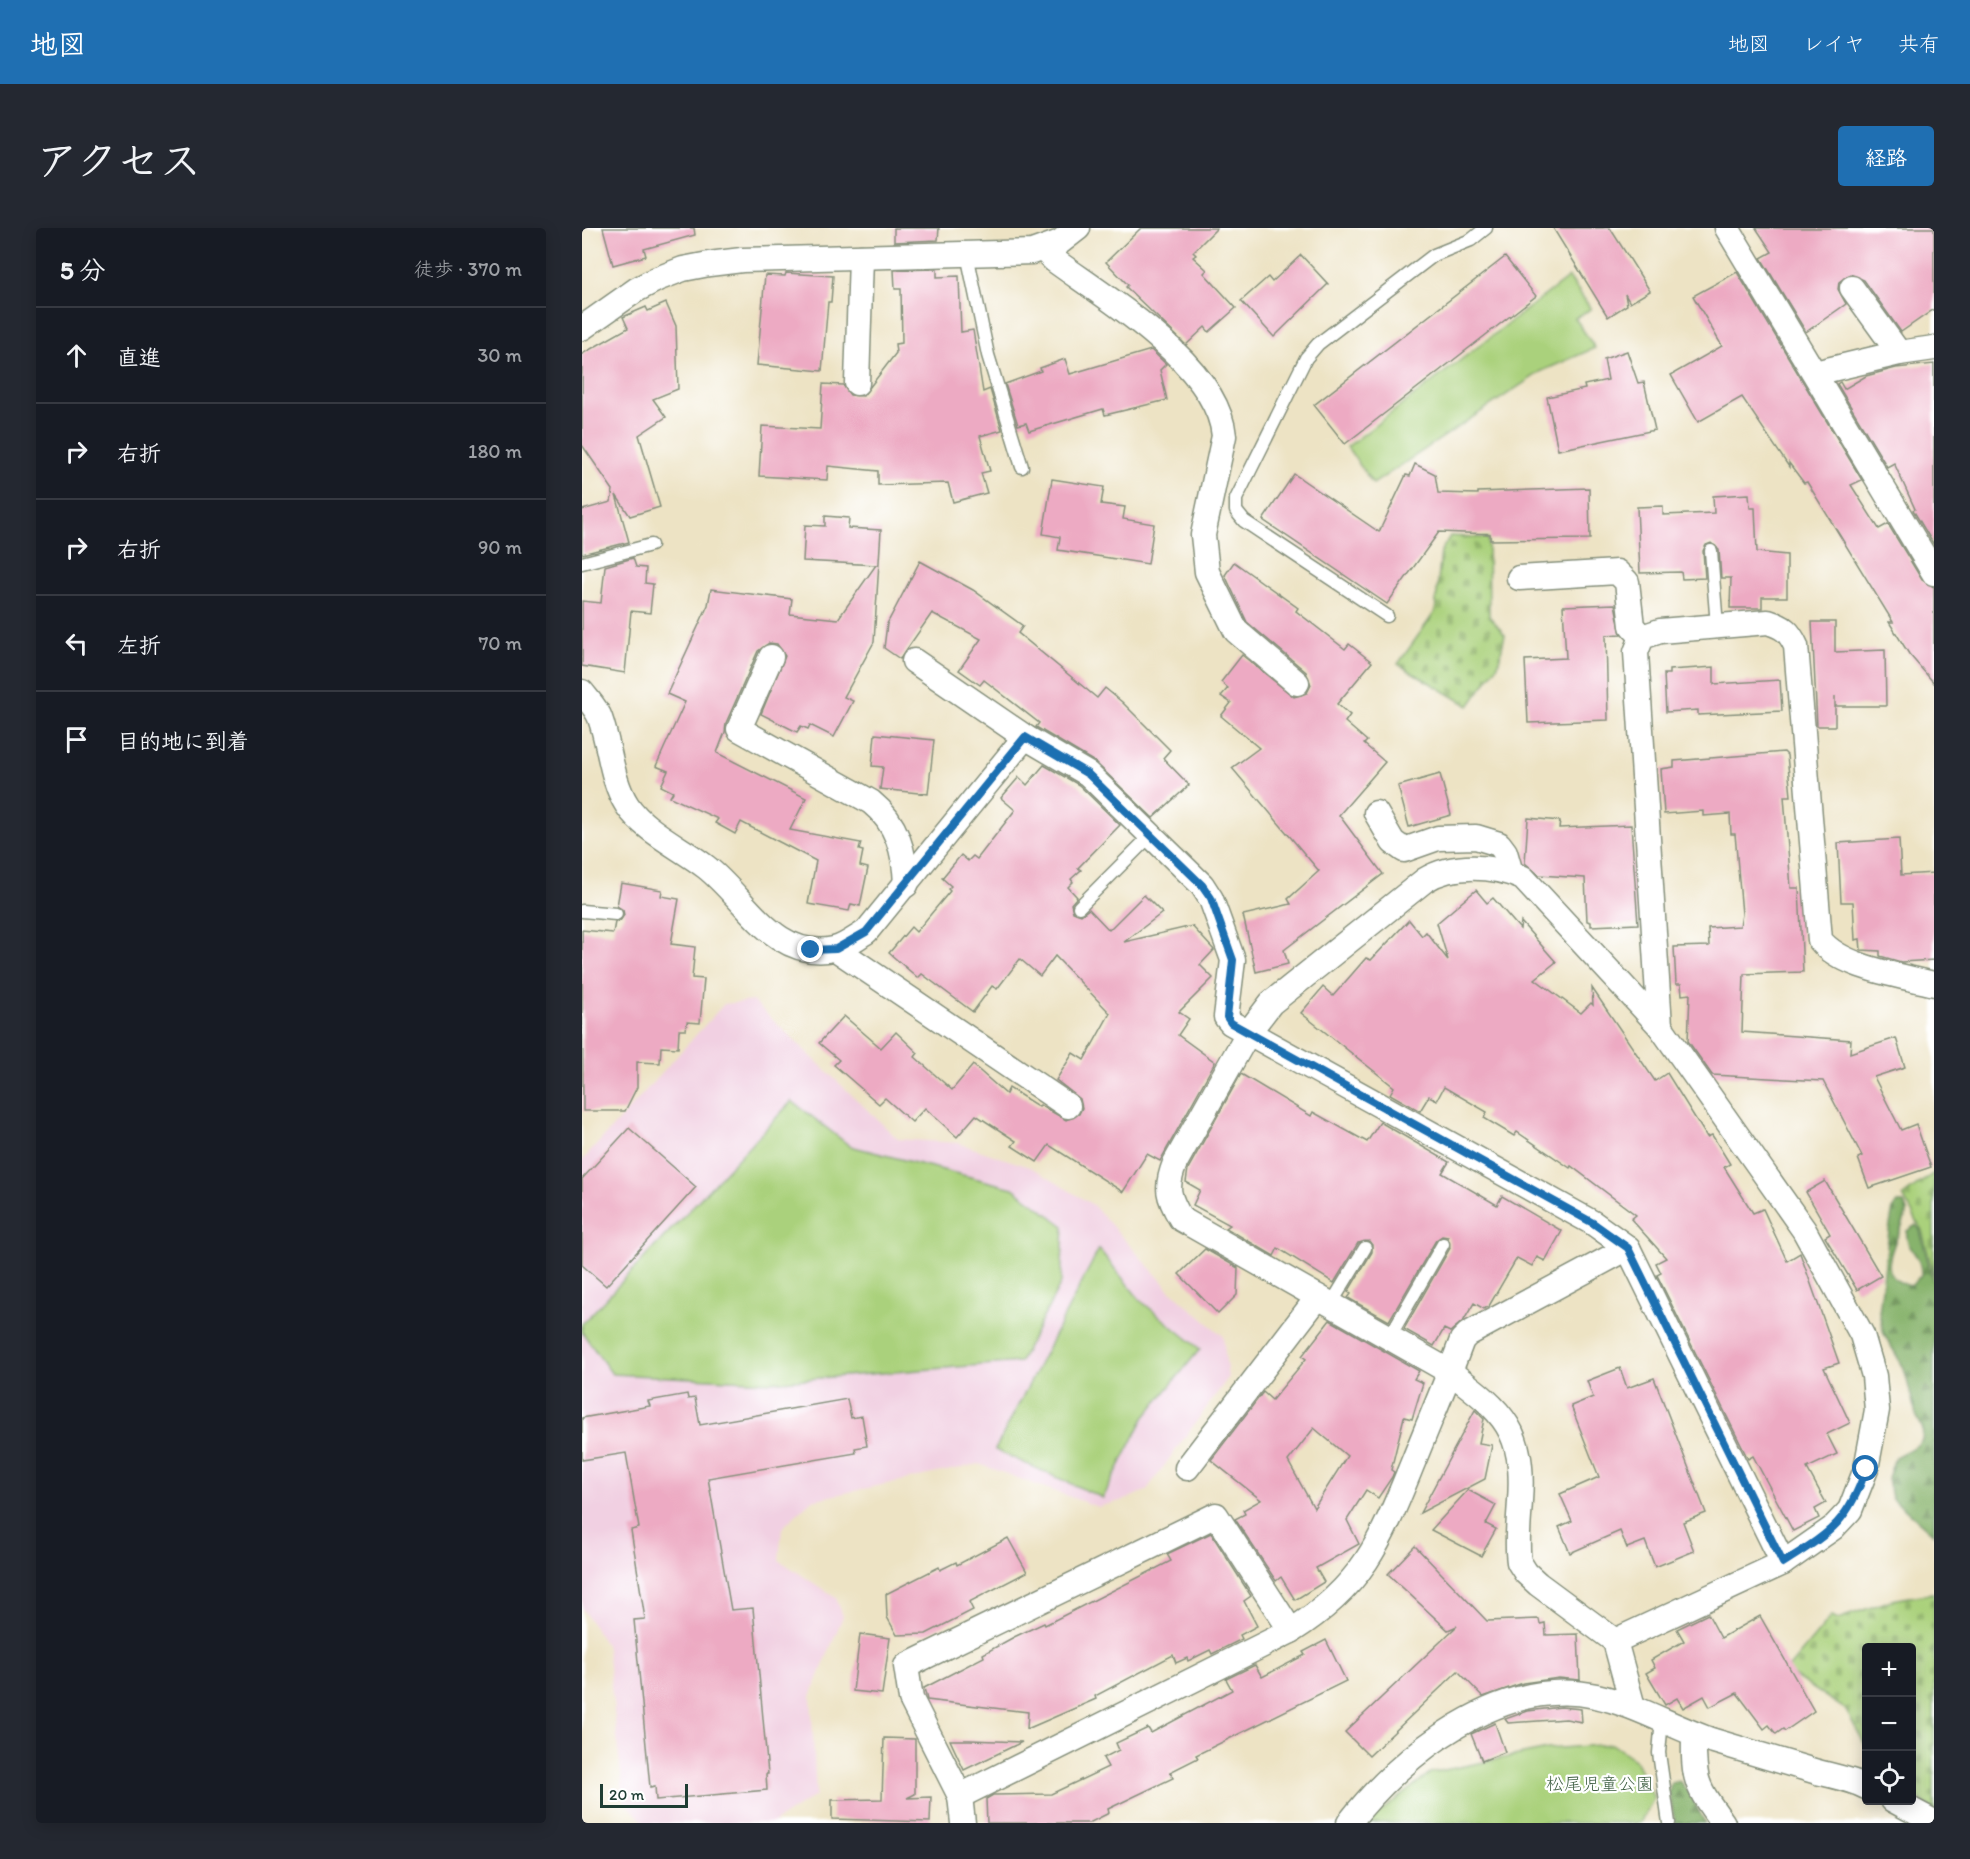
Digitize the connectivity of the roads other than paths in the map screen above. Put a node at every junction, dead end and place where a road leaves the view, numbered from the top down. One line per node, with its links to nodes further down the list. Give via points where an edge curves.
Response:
1 (1078, 228): 4 (street)
2 (1486, 228): 19 (lane, via 1471,240 1434,255 1415,268 1318,344 1306,358 1236,499 1236,511 1244,522)
3 (1727, 228): 11 (street)
4 (1044, 250): 5 (street); 24 (street, via 1161,339 1184,360 1208,395 1223,422 1224,436 1203,535 1207,572 1236,631)
5 (967, 254): 6 (street); 13 (lane, via 988,355)
6 (861, 257): 8 (street, via 742,260 683,269 636,290); 12 (street)
7 (1852, 288): 10 (street)
8 (582, 328)
9 (1934, 348): 10 (street)
10 (1899, 353): 11 (street)
11 (1815, 373): 17 (street)
12 (857, 383)
13 (1022, 467)
14 (651, 545): 16 (lane)
15 (1711, 552): 20 (lane)
16 (582, 563)
17 (1934, 573)
18 (1520, 578): 21 (street, via 1617,572 1627,582 1632,626)
19 (1388, 616)
20 (1717, 626): 21 (street, via 1660,631); 35 (street, via 1768,622 1784,627 1796,646 1820,940 1830,952 1846,960)
21 (1642, 638): 36 (street, via 1636,652)
22 (771, 657): 30 (street, via 739,729 871,801 886,814 905,861)
23 (914, 661): 26 (street)
24 (1297, 683)
25 (582, 692): 34 (street, via 600,715 627,806 658,834 707,867 768,930 787,943 811,950)
26 (1025, 737): 28 (street, via 1088,774); 30 (street)
27 (1376, 813): 29 (street, via 1393,842 1404,850 1438,838 1476,837 1499,844)
28 (1151, 835): 31 (lane); 37 (street, via 1211,898 1233,960 1227,1017)
29 (1511, 873): 36 (street, via 1532,887); 37 (street, via 1456,868 1434,874 1271,1003)
30 (906, 885): 34 (street, via 866,932)
31 (1079, 907)
32 (582, 911): 33 (lane)
33 (616, 914)
34 (836, 949): 38 (street)
35 (1934, 984)
36 (1660, 1026): 46 (street, via 1804,1230 1862,1335 1874,1376 1874,1440 1850,1510 1833,1528)
37 (1248, 1033): 41 (street, via 1593,1223); 42 (street, via 1175,1163 1168,1182 1171,1202 1181,1219)
38 (1068, 1106)
39 (1443, 1244): 43 (lane)
40 (1365, 1248): 42 (lane)
41 (1628, 1248): 44 (street, via 1468,1334); 46 (street)
42 (1324, 1301): 43 (street); 45 (street)
43 (1389, 1338): 44 (street)
44 (1450, 1372): 47 (street, via 1379,1544 1343,1591 1319,1613); 48 (street, via 1481,1395 1502,1417 1515,1439 1522,1477 1519,1562 1538,1584)
45 (1186, 1468)
46 (1783, 1563): 48 (street)
47 (1290, 1631): 53 (street); 53 (street, via 1216,1515 906,1666 910,1699)
48 (1615, 1641): 49 (street)
49 (1633, 1707): 50 (street); 58 (street, via 1596,1696 1558,1693 1488,1710 1430,1744)
50 (1662, 1719): 51 (street); 55 (lane, via 1659,1753)
51 (1694, 1734): 52 (street); 61 (street, via 1695,1778)
52 (1862, 1786)
53 (960, 1796): 57 (street)
54 (1902, 1805): 56 (street)
55 (1666, 1809): 59 (lane); 60 (lane)
56 (1934, 1822)
57 (963, 1823)
58 (1349, 1823)
59 (1657, 1823)
60 (1669, 1823)
61 (1723, 1823)

